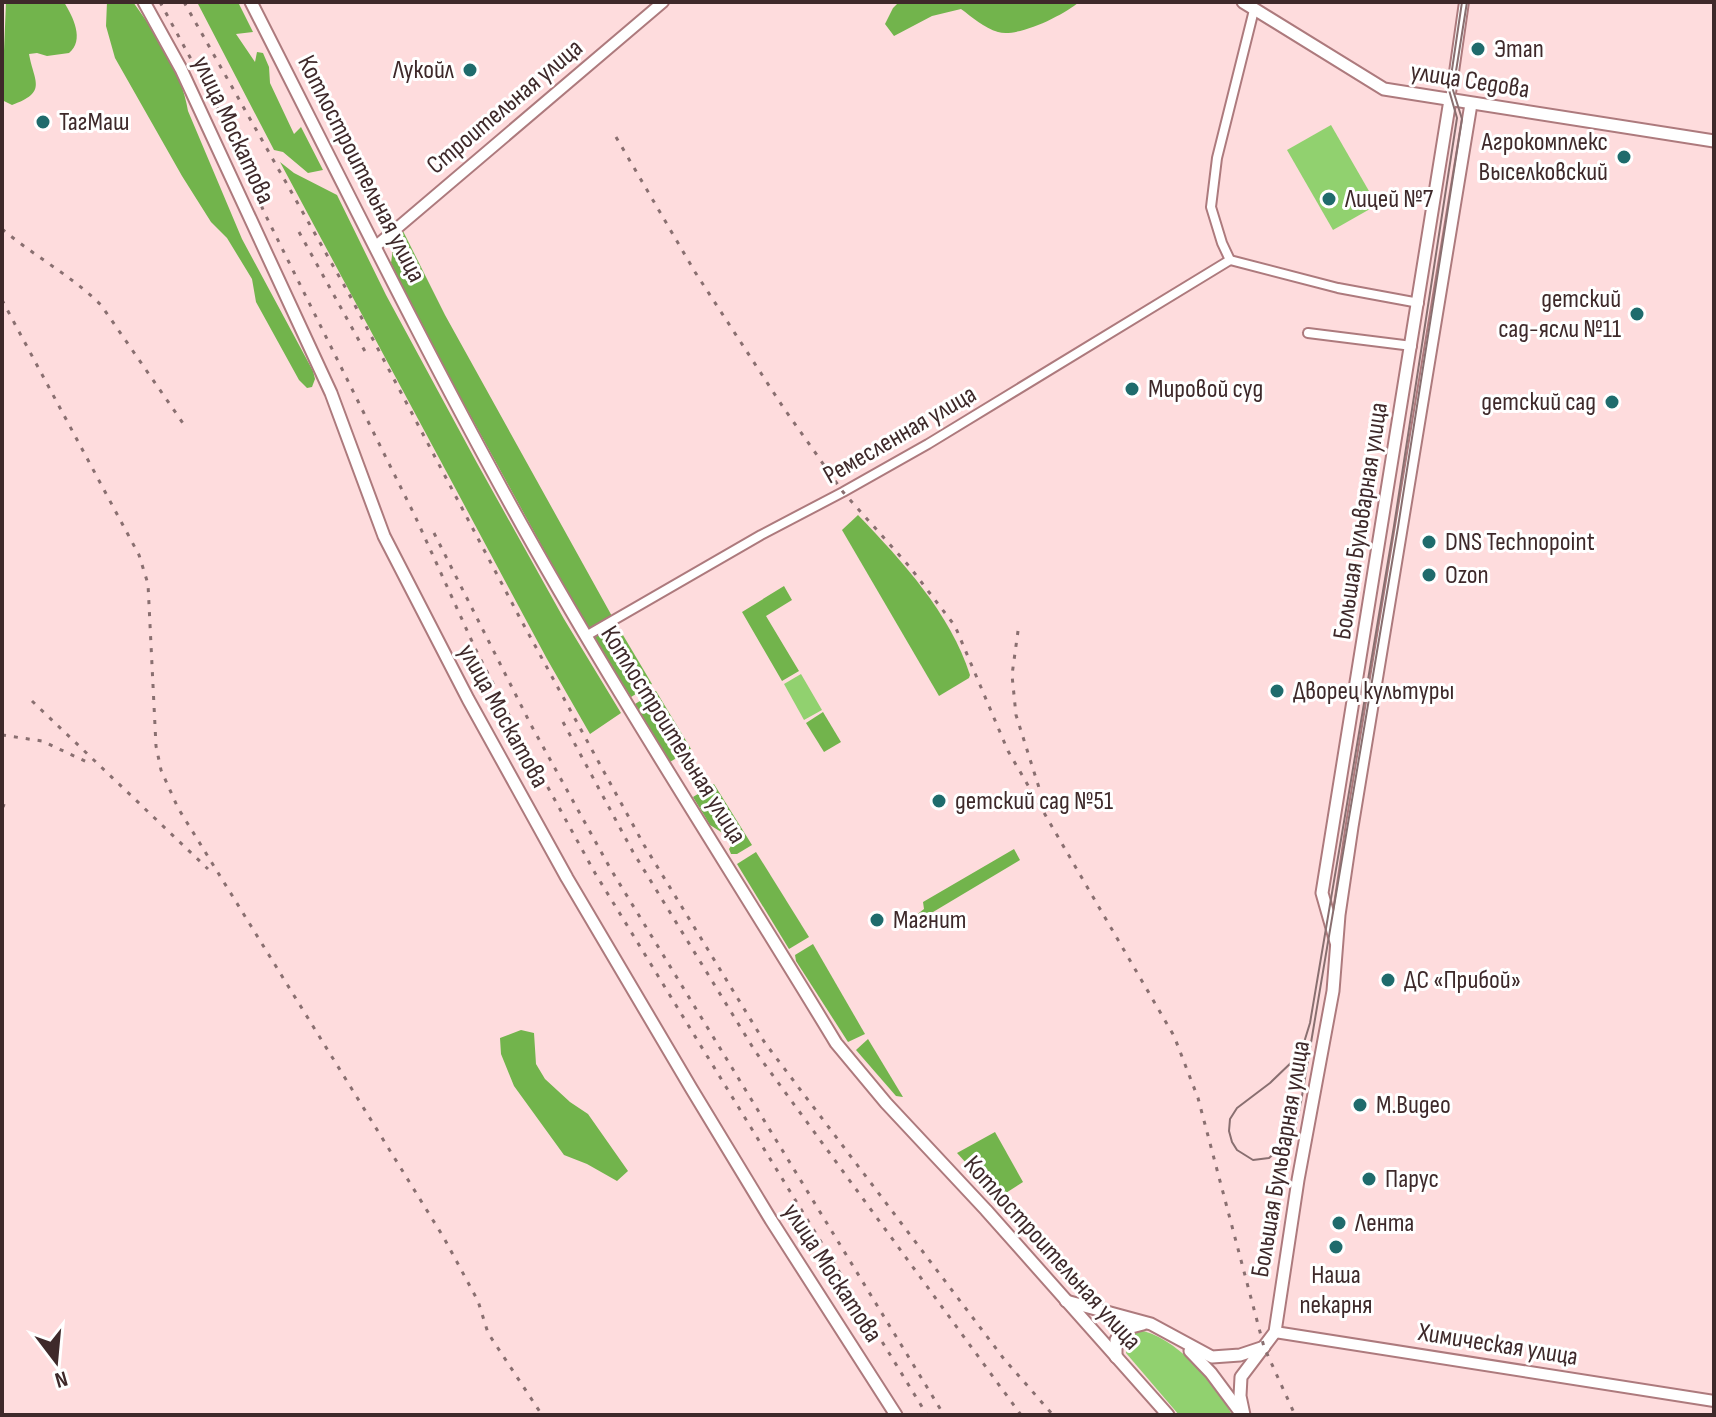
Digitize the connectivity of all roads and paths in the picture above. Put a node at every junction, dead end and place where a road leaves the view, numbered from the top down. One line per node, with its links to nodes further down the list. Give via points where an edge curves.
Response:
1 (144, 2): 24 (main road, улица Москатова, via 181,69 331,393 384,536 468,699 691,1088)
2 (251, 2): 10 (main road, Котлостроительная улица)
3 (663, 2): 10 (street, Строительная улица)
4 (1243, 2): 6 (main road, улица Седова)
5 (1464, 2): 7 (street)
6 (1254, 10): 7 (main road, улица Седова, via 1375,85); 11 (street, via 1217,158 1211,207)
7 (1450, 100): 8 (main road, улица Седова); 12 (main road, Большая Бульварная улица)
8 (1471, 104): 9 (main road, улица Седова); 16 (main road, Большая Бульварная улица, via 1352,827)
9 (1714, 141)
10 (376, 246): 15 (main road, Котлостроительная улица, via 522,526)
11 (1230, 260): 12 (street); 15 (street, Ремесленная улица, via 928,444)
12 (1419, 303): 14 (main road, Большая Бульварная улица)
13 (1308, 333): 14 (street)
14 (1412, 346): 16 (main road, Большая Бульварная улица, via 1322,893)
15 (586, 636): 17 (main road, Котлостроительная улица, via 836,1043)
16 (1338, 946): 19 (main road, Большая Бульварная улица)
17 (1065, 1300): 18 (main road); 22 (main road, Котлостроительная улица)
18 (1151, 1324): 20 (main road); 22 (main road, via 1124,1329 1116,1340)
19 (1275, 1332): 21 (main road); 23 (street, Химическая улица)
20 (1178, 1340): 21 (main road, via 1212,1357); 26 (main road, Котлостроительная улица)
21 (1264, 1347): 26 (main road, via 1241,1377)
22 (1116, 1357): 25 (main road, Котлостроительная улица)
23 (1714, 1401)
24 (896, 1415)
25 (1168, 1415)
26 (1243, 1415)

